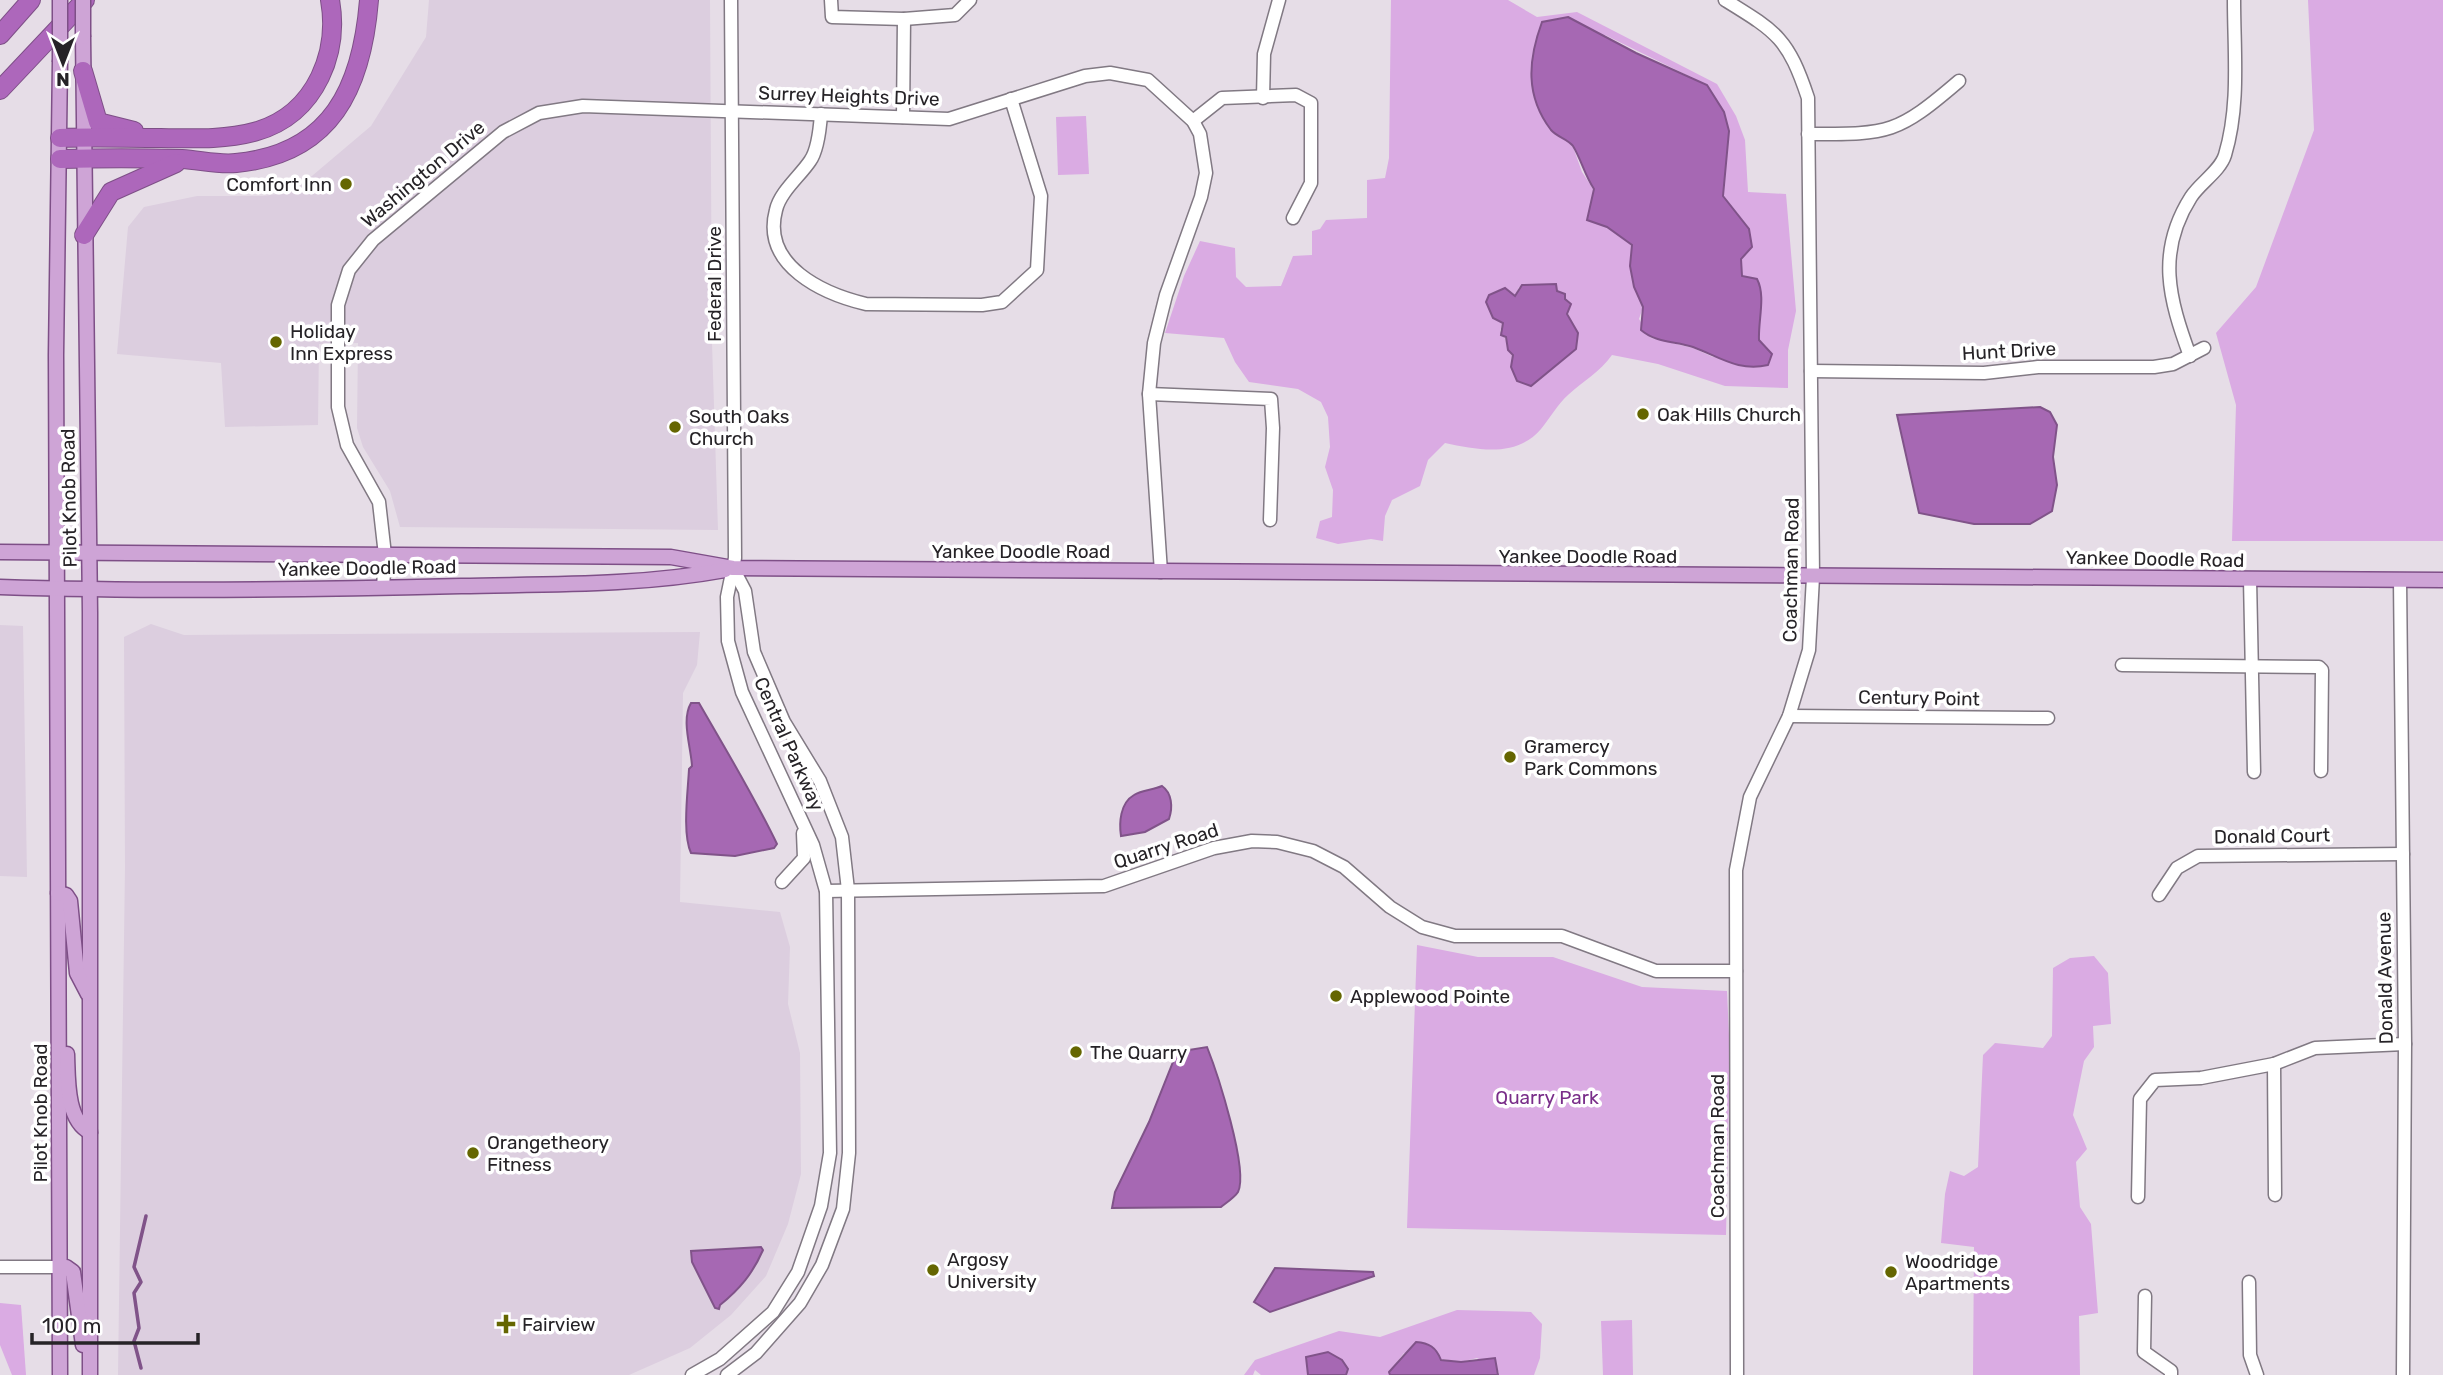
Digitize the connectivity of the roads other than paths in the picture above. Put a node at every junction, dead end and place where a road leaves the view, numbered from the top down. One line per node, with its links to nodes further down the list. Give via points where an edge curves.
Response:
1 (31, 0): 13 (highway)
2 (60, 0): 25 (main road, Pilot Knob Road, bridge)
3 (84, 0): 14 (main road, Pilot Knob Road, bridge); 16 (highway)
4 (330, 0): 26 (highway, via 334,23 329,58 315,88 293,112 266,129 233,139)
5 (369, 0): 29 (highway, via 365,44 348,95 312,135 264,159 233,164)
6 (731, 0): 19 (street, Federal Drive)
7 (831, 0): 12 (street, via 832,17)
8 (970, 0): 12 (street, via 956,15)
9 (1279, 0): 17 (street, via 1264,54)
10 (1725, 0): 23 (street, Coachman Road, via 1773,29 1796,62 1808,98)
11 (2234, 0): 33 (street, via 2234,115 2224,159 2193,195 2174,227 2168,268 2173,310)
12 (904, 19): 21 (street)
13 (0, 35)
14 (83, 71): 24 (main road, Pilot Knob Road); 26 (highway, via 98,122)
15 (1959, 81): 23 (street, via 1908,122 1878,134)
16 (0, 90)
17 (1262, 98): 22 (street, via 1222,97); 30 (street, via 1296,95 1311,103 1311,183)
18 (1011, 99): 20 (street, via 1041,196 1037,270 1002,302 982,305 866,304 802,279 782,255 776,209 812,159); 21 (street, Surrey Heights Drive, via 949,119); 22 (street, Surrey Heights Drive, via 1110,73 1148,80)
19 (732, 111): 20 (street, Surrey Heights Drive); 40 (street, Washington Drive, via 583,106 539,113 503,132 373,240 349,270 338,305 338,407 347,445 379,502); 41 (street, Federal Drive)
20 (821, 114): 21 (street, Surrey Heights Drive)
21 (903, 117)
22 (1193, 121): 35 (street, via 1200,134 1206,173 1158,326)
23 (1808, 134): 34 (street, Coachman Road)
24 (83, 137): 25 (highway); 26 (highway); 27 (main road, Pilot Knob Road)
25 (60, 138): 28 (main road, Pilot Knob Road)
26 (161, 138)
27 (82, 158): 28 (highway); 29 (highway); 31 (main road, Pilot Knob Road)
28 (60, 159): 38 (main road, Pilot Knob Road)
29 (185, 159): 31 (highway, via 111,192)
30 (1293, 218)
31 (83, 235): 39 (main road, Pilot Knob Road)
32 (2204, 348): 33 (street, Hunt Drive)
33 (2190, 356): 34 (street, Hunt Drive, via 2154,367 2038,367 1984,373)
34 (1811, 372): 43 (street, Coachman Road)
35 (1149, 394): 36 (street, via 1271,400); 42 (street)
36 (1270, 520)
37 (0, 552): 38 (main road, Yankee Doodle Road)
38 (58, 553): 39 (main road, Yankee Doodle Road); 49 (main road, Pilot Knob Road)
39 (88, 553): 40 (main road, Yankee Doodle Road); 50 (main road, Pilot Knob Road)
40 (385, 555): 41 (main road, Yankee Doodle Road, via 671,557); 48 (street, Washington Drive)
41 (733, 568): 42 (main road, Yankee Doodle Road); 48 (main road, Yankee Doodle Road, via 663,581); 57 (street, Central Parkway, via 727,597 728,641 742,692); 60 (street, Central Parkway, via 745,591 754,652 784,722 820,781 842,837)
42 (1161, 572): 43 (main road, Yankee Doodle Road)
43 (1813, 577): 44 (main road, Yankee Doodle Road); 53 (street, Coachman Road, via 1809,650)
44 (2250, 579): 45 (main road, Yankee Doodle Road); 52 (street)
45 (2400, 580): 46 (main road, Yankee Doodle Road); 58 (street, Donald Avenue)
46 (2443, 580)
47 (0, 587): 49 (main road, Yankee Doodle Road)
48 (383, 588): 50 (main road, Yankee Doodle Road)
49 (58, 589): 50 (main road, Yankee Doodle Road); 62 (main road, Pilot Knob Road)
50 (90, 591): 66 (main road, Pilot Knob Road)
51 (2122, 665): 52 (street)
52 (2250, 667): 55 (street, via 2322,670); 56 (street, via 2254,679)
53 (1789, 716): 54 (street, Century Point); 65 (street, Coachman Road, via 1750,797 1736,870)
54 (2048, 719)
55 (2321, 771)
56 (2254, 772)
57 (802, 822): 59 (street, via 804,858); 61 (street, Central Parkway)
58 (2403, 854): 63 (street, Donald Court, via 2199,856 2177,868); 67 (street, Donald Avenue)
59 (782, 882)
60 (848, 890): 61 (street, Quarry Road); 65 (street, Quarry Road, via 1104,886 1214,848 1277,842 1314,851 1344,867 1390,907 1422,927 1455,936 1562,936 1656,971); 79 (street, Central Parkway, via 849,1153 843,1209 822,1265 800,1303 755,1353)
61 (826, 891): 78 (street, Central Parkway, via 831,1153 821,1206 798,1272 773,1312 720,1359)
62 (58, 893): 64 (main road, Pilot Knob Road); 66 (main road, Pilot Knob Road, via 71,901 77,974)
63 (2159, 895)
64 (58, 959): 69 (main road, Pilot Knob Road, via 66,1002 73,1113 81,1128); 73 (main road, Pilot Knob Road)
65 (1736, 971): 80 (street, Coachman Road)
66 (89, 995): 69 (main road, Pilot Knob Road)
67 (2405, 1044): 68 (street, via 2315,1048); 83 (street, Donald Avenue)
68 (2274, 1064): 70 (street); 71 (street, via 2201,1078 2155,1080 2140,1099)
69 (90, 1132): 76 (main road, Pilot Knob Road)
70 (2275, 1195)
71 (2138, 1197)
72 (0, 1267): 73 (street)
73 (60, 1267): 76 (main road, Pilot Knob Road, via 73,1272); 77 (main road, Pilot Knob Road)
74 (2249, 1282): 82 (street, via 2250,1355)
75 (2145, 1296): 81 (street, via 2144,1352)
76 (90, 1374)
77 (60, 1375)
78 (692, 1375)
79 (727, 1375)
80 (1737, 1375)
81 (2171, 1375)
82 (2257, 1375)
83 (2403, 1375)

